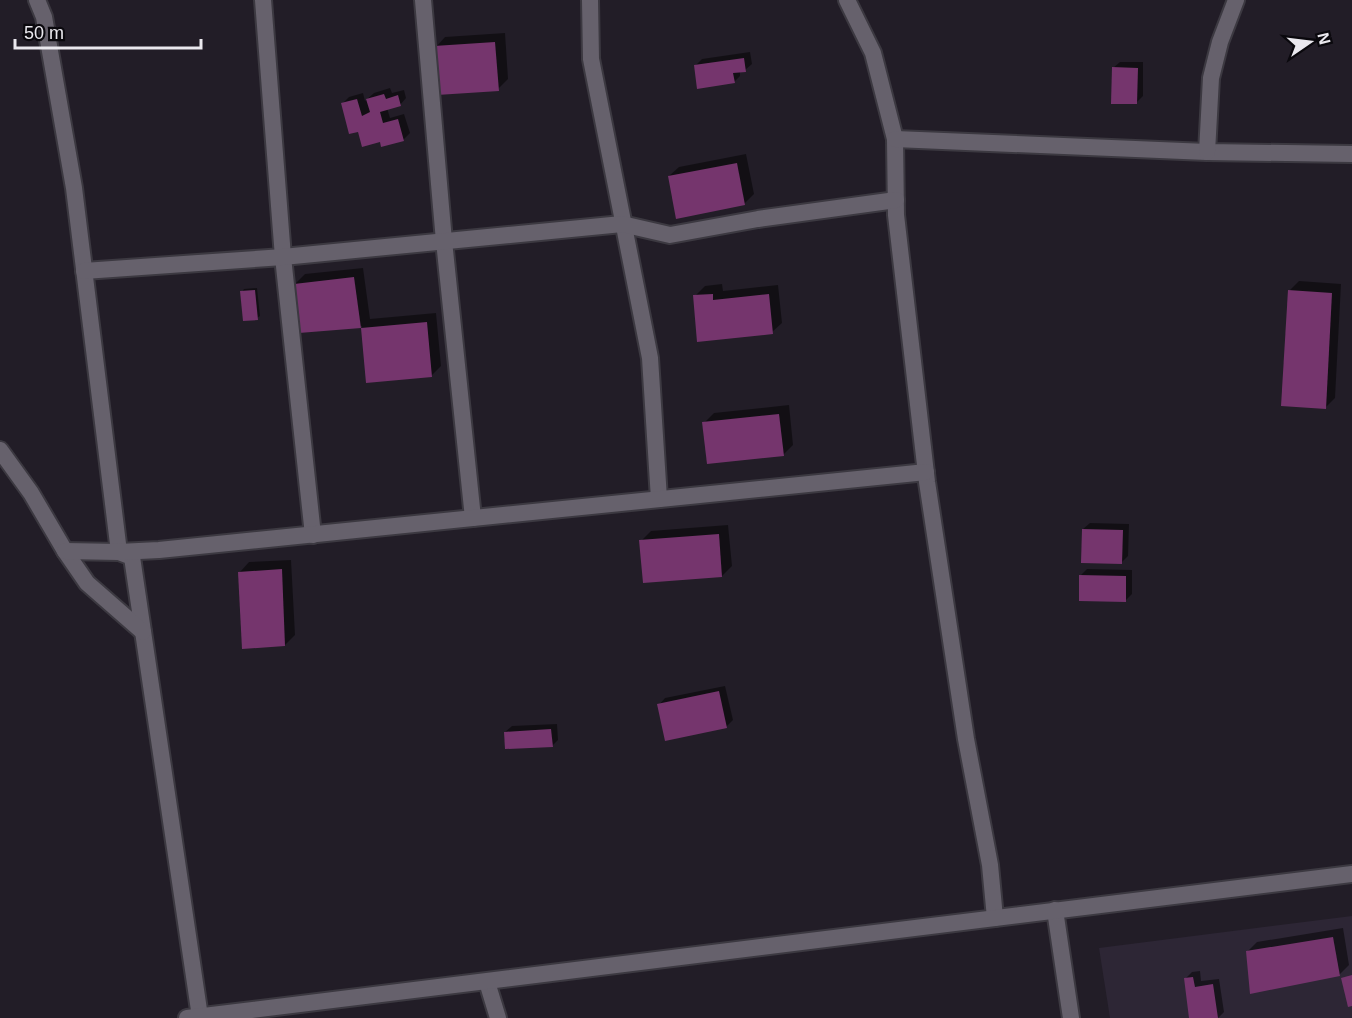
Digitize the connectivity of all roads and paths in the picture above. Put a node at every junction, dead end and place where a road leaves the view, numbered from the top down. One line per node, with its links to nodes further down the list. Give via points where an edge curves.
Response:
1 (37, 0): 14 (street, via 44,17 74,188)
2 (263, 0): 13 (street)
3 (423, 0): 12 (street)
4 (590, 0): 11 (street, via 591,59)
5 (847, 0): 7 (street, via 873,53)
6 (1236, 0): 8 (street, via 1211,78)
7 (895, 139): 8 (street); 10 (street)
8 (1207, 152): 9 (street)
9 (1352, 154)
10 (896, 200): 11 (street, via 670,235); 16 (street)
11 (622, 224): 12 (street); 17 (street, via 650,358)
12 (444, 241): 13 (street); 18 (street)
13 (283, 257): 14 (street); 19 (street)
14 (84, 271): 21 (street)
15 (0, 450): 20 (street)
16 (926, 472): 17 (street); 25 (street)
17 (659, 499): 18 (street)
18 (473, 518): 19 (street)
19 (313, 535): 21 (street)
20 (65, 551): 21 (street); 22 (street, via 87,583)
21 (119, 552): 22 (street, via 132,557)
22 (143, 632): 27 (street)
23 (1352, 873): 24 (street)
24 (1054, 910): 25 (street); 29 (street)
25 (996, 918): 26 (street)
26 (487, 982): 27 (street); 28 (street)
27 (194, 1017)
28 (498, 1018)
29 (1071, 1018)

